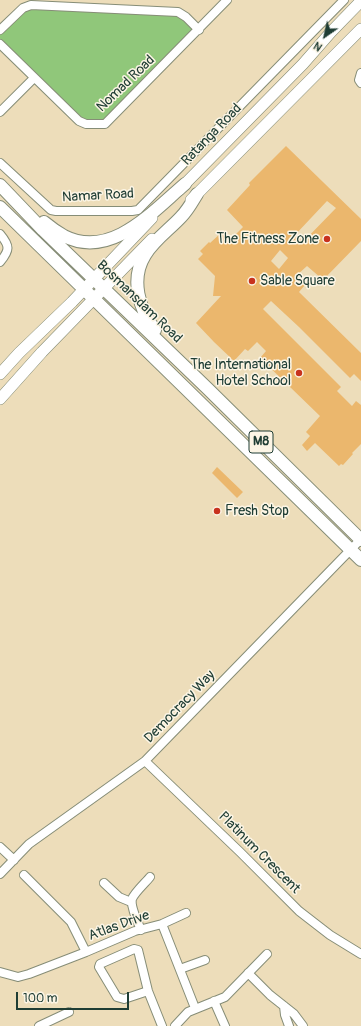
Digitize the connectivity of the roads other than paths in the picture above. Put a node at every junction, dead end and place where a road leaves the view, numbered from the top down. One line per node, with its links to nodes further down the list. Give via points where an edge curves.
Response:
1 (227, 0): 6 (street, Nomad Road)
2 (344, 0): 12 (street, Namar Road, via 138,210 51,210)
3 (361, 1): 13 (main road, Ratanga Road)
4 (361, 29): 15 (main road)
5 (0, 30): 6 (street, via 23,8 31,5 178,12)
6 (199, 30): 9 (street, Nomad Road, via 105,124 82,123)
7 (0, 44): 9 (street, Nomad Road)
8 (361, 73): 10 (street)
9 (34, 78): 11 (street)
10 (361, 83)
11 (0, 112)
12 (0, 163)
13 (186, 184): 16 (main road, via 134,226 113,238 98,242 65,236); 20 (main road, Ratanga Road)
14 (0, 185): 16 (main road, Bosmansdam Road / M8)
15 (197, 194): 21 (main road); 24 (main road, via 186,211 146,254 138,281 145,316)
16 (17, 202): 20 (main road, Bosmansdam Road / M8)
17 (0, 207): 22 (main road, Bosmansdam Road / M8)
18 (0, 234): 19 (street, via 8,246 7,253)
19 (0, 262)
20 (94, 278): 21 (main road, Bosmansdam Road / M8); 22 (main road, Ratanga Road)
21 (104, 288): 23 (main road); 24 (main road, Bosmansdam Road / M8)
22 (83, 289): 23 (main road, Bosmansdam Road / M8); 25 (main road, Ratanga Road)
23 (93, 299): 26 (main road); 28 (main road, Bosmansdam Road / M8)
24 (175, 357): 27 (main road, Bosmansdam Road / M8)
25 (0, 374)
26 (0, 399)
27 (361, 540): 28 (street, Democracy Way)
28 (351, 550): 29 (main road, Bosmansdam Road / M8); 30 (street, Democracy Way)
29 (361, 560)
30 (146, 760): 32 (street, Democracy Way, via 29,844); 43 (street, Platinum Crescent, via 299,911 330,935)
31 (0, 847): 32 (street)
32 (14, 860): 33 (street, Democracy Way)
33 (0, 874)
34 (24, 875): 41 (street, via 72,922)
35 (150, 877): 37 (street)
36 (104, 883): 37 (street, via 119,897)
37 (132, 902): 40 (street)
38 (186, 913): 39 (street)
39 (162, 924): 40 (street, Atlas Drive); 45 (street, Atlas Drive)
40 (140, 930): 41 (street, Atlas Drive)
41 (86, 952): 46 (street, Atlas Drive, via 18,977)
42 (267, 954): 47 (street)
43 (361, 954)
44 (205, 960): 45 (street)
45 (180, 970): 51 (street, Atlas Drive)
46 (0, 972)
47 (248, 973): 49 (street, via 225,997); 50 (street)
48 (148, 991): 48 (street, via 124,999 117,998 100,964 134,949 138,950); 54 (street)
49 (214, 1001): 51 (street); 56 (street)
50 (284, 1006): 57 (street); 58 (street)
51 (195, 1008): 55 (street)
52 (70, 1012): 53 (street)
53 (39, 1026)
54 (162, 1026)
55 (175, 1026)
56 (225, 1026)
57 (289, 1026)
58 (303, 1026)

